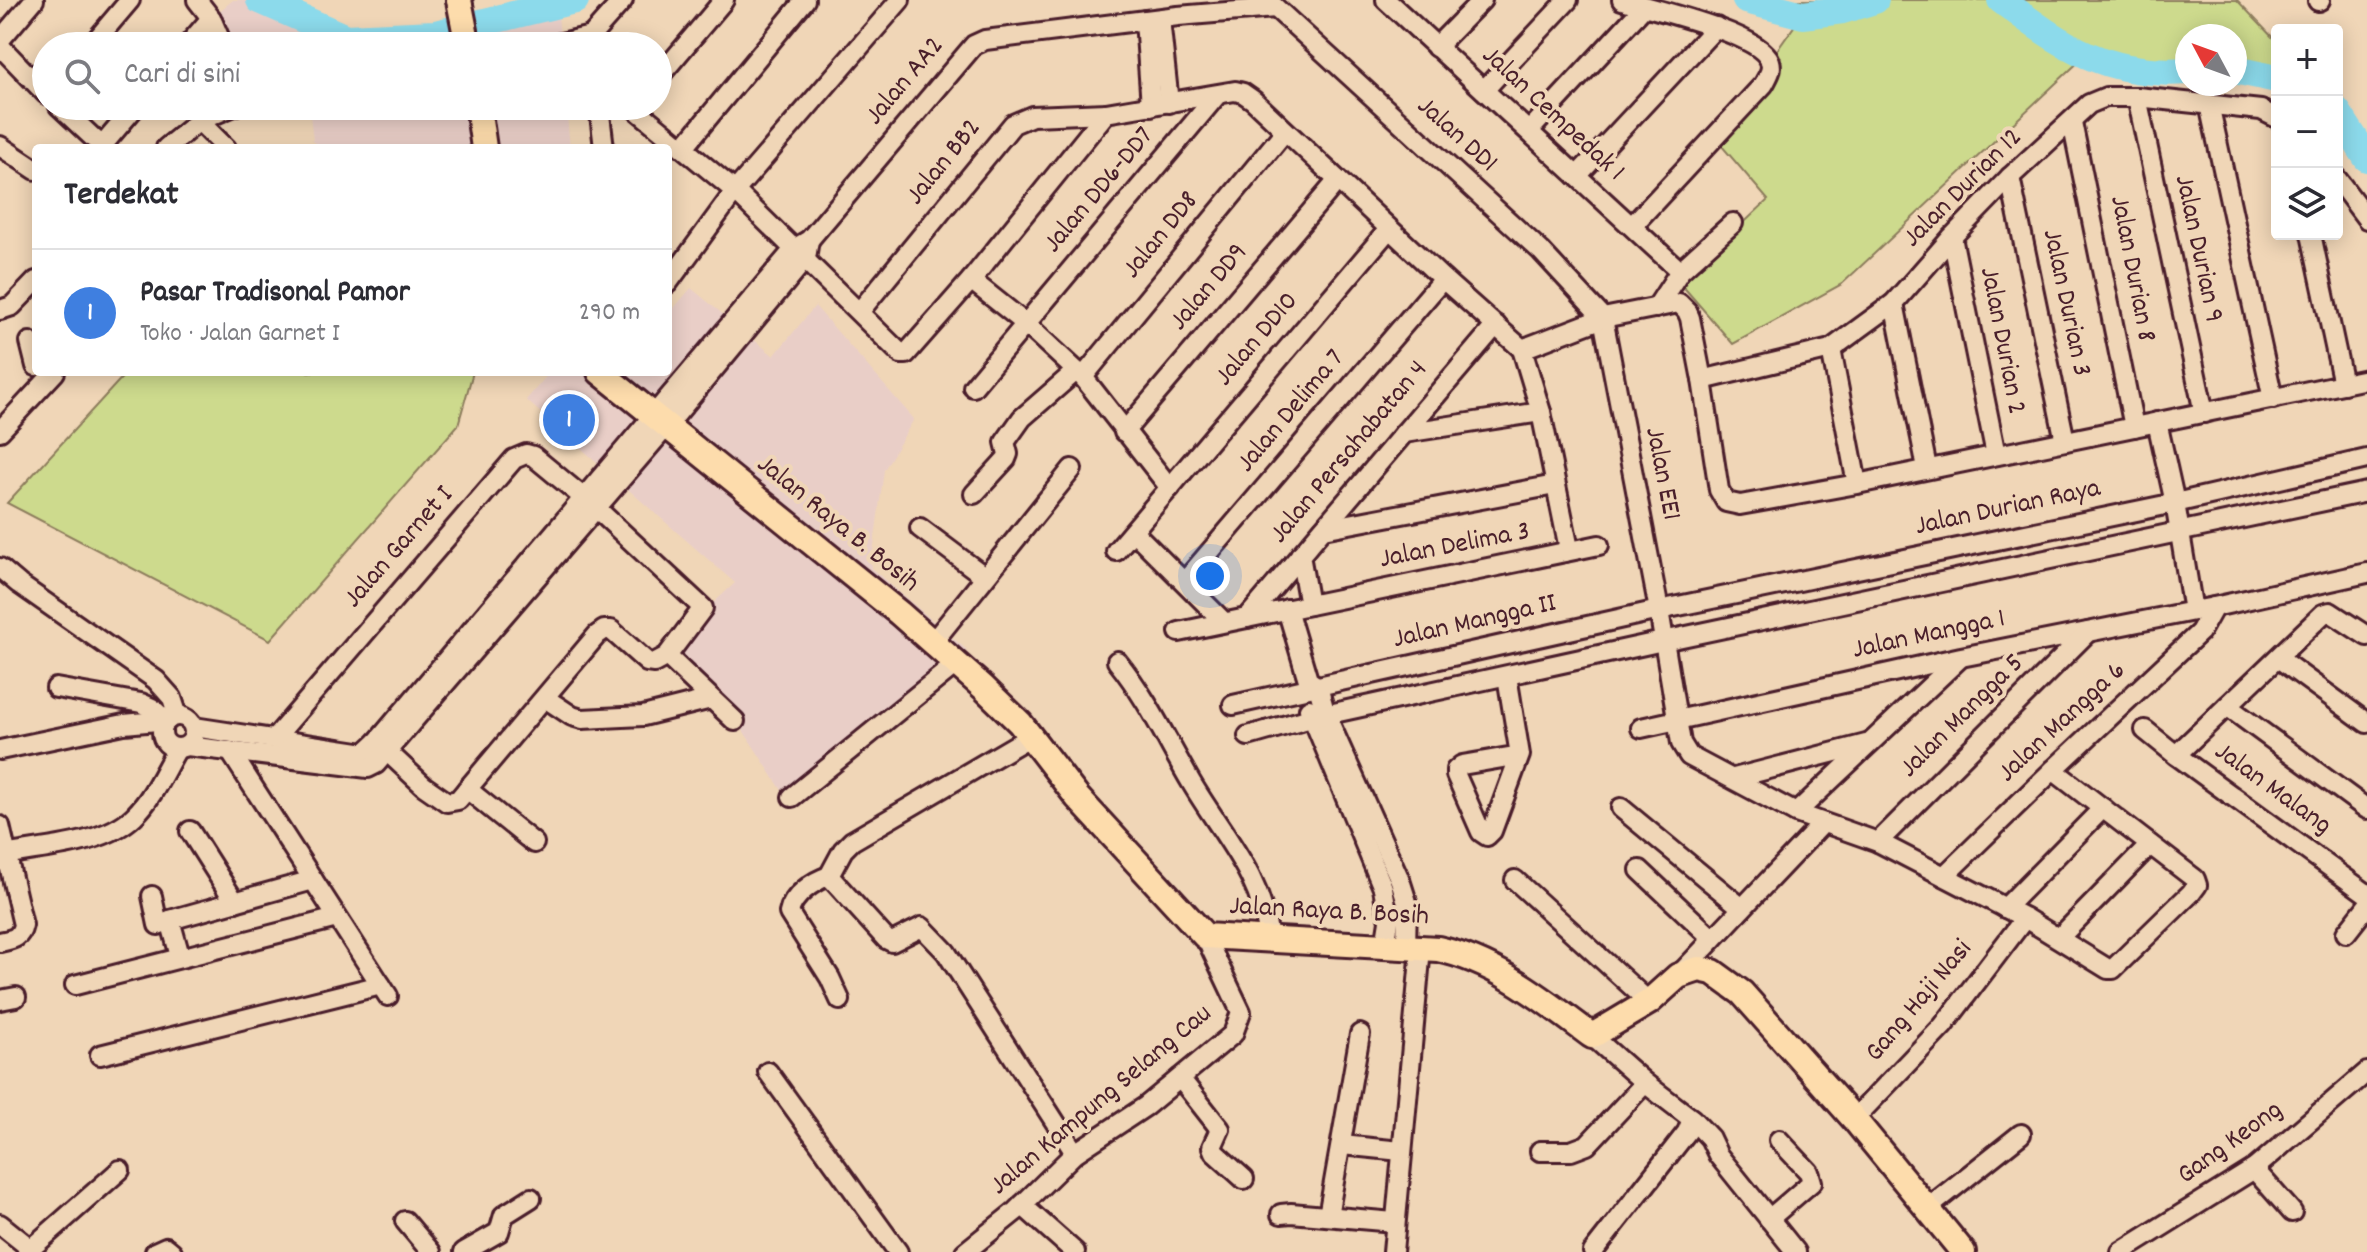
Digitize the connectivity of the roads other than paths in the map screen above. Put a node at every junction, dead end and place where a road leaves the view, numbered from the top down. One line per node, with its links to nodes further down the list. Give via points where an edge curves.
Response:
1 (34, 0): 24 (street)
2 (130, 0): 19 (street)
3 (197, 0): 16 (street)
4 (623, 0): 23 (street)
5 (724, 0): 26 (street)
6 (805, 0): 51 (street)
7 (900, 0): 57 (street)
8 (1204, 0): 17 (street)
9 (1482, 0): 25 (street)
10 (1568, 0): 28 (street)
11 (1622, 0): 15 (street)
12 (459, 2): 22 (main road)
13 (1393, 2): 25 (street, Jalan Cempedak 1)
14 (1271, 4): 17 (street, Jalan AA2); 74 (street, Jalan DD1, via 1541,251)
15 (1644, 7): 18 (street); 43 (street)
16 (211, 18): 20 (street); 21 (street)
17 (1161, 18): 31 (street); 64 (street, Jalan AA2, via 974,45)
18 (1716, 27): 53 (street); 60 (street, via 1761,49 1771,72)
19 (103, 32)
20 (199, 32)
21 (217, 32)
22 (465, 32)
23 (598, 32)
24 (0, 43): 27 (street)
25 (1436, 47): 28 (street, Jalan Cempedak 1)
26 (672, 61)
27 (32, 78)
28 (1484, 90): 43 (street, Jalan Cempedak 1)
29 (1217, 95): 31 (street, Jalan BB2); 42 (street, via 1243,93); 75 (street, Jalan DD6-DD7)
30 (2137, 97): 32 (street, Jalan Durian 12); 41 (street, Jalan Durian 12, via 2106,97 2089,104); 90 (street, Jalan Durian 9)
31 (1160, 104): 33 (street, Jalan BB2)
32 (2209, 104): 34 (street, Jalan Durian 12); 88 (street)
33 (1106, 113): 68 (street); 73 (street, Jalan BB2, via 1032,116 1013,124)
34 (2271, 115)
35 (74, 120): 44 (street)
36 (125, 120): 45 (street)
37 (480, 120): 48 (main road)
38 (601, 120): 49 (street)
39 (650, 120): 51 (street)
40 (199, 121): 46 (street); 47 (street)
41 (2072, 122): 54 (street, Jalan Durian 12); 93 (street, Jalan Durian 8)
42 (1285, 131): 55 (street); 81 (street, Jalan DD8)
43 (1529, 131): 53 (street, Jalan Cempedak 1)
44 (100, 144)
45 (105, 144)
46 (171, 144)
47 (222, 144)
48 (483, 144)
49 (604, 144)
50 (0, 146): 52 (street)
51 (683, 148): 57 (street)
52 (32, 167)
53 (1577, 176): 60 (street, Jalan Cempedak 1)
54 (2010, 177): 62 (street, Jalan Durian 12); 97 (street, Jalan Durian 3)
55 (1338, 180): 61 (street); 95 (street, Jalan DD9)
56 (2343, 187): 58 (street)
57 (735, 191): 64 (street); 66 (street)
58 (2367, 219)
59 (1733, 223): 65 (street)
60 (1632, 226): 65 (street, Jalan Cempedak 1)
61 (1389, 229): 67 (street); 104 (street, Jalan DD10)
62 (1952, 237): 70 (street, Jalan Durian 12); 98 (street, Jalan Durian 2)
63 (2312, 240): 86 (street)
64 (803, 249): 73 (street); 91 (street, Jalan AA2)
65 (1680, 271): 71 (street)
66 (672, 277)
67 (1443, 279): 76 (street); 120 (street, Jalan Delima 7)
68 (971, 280): 73 (street, via 906,354 898,352); 75 (street)
69 (32, 285): 72 (street, via 12,306)
70 (1894, 303): 79 (street, Jalan Durian 12); 100 (street)
71 (1656, 308): 74 (street); 85 (street, via 1679,303 1687,311)
72 (0, 310)
73 (860, 311)
74 (1603, 318): 78 (street); 124 (street, Jalan EE1)
75 (1026, 324): 81 (street); 87 (street, Jalan DD6-DD7)
76 (1496, 325): 78 (street); 96 (street, Jalan Persahabatan 4)
77 (30, 342): 80 (street)
78 (1522, 349): 89 (street, Jalan Delima 3)
79 (1831, 349): 85 (street, Jalan Durian 12); 102 (street)
80 (32, 350)
81 (1080, 374): 95 (street); 106 (street, Jalan DD8, via 1017,423 1005,442 1006,459)
82 (37, 376): 94 (street)
83 (605, 376): 91 (main road, Jalan Raya B. Bosih)
84 (2367, 379): 86 (street)
85 (1702, 380): 102 (street, via 1719,490 1726,502 1740,505)
86 (2343, 384): 88 (street)
87 (973, 387)
88 (2273, 399): 90 (street)
89 (1541, 412): 96 (street); 103 (street, Jalan Delima 3)
90 (2204, 413): 92 (street)
91 (660, 422): 107 (street, Jalan AA2); 132 (main road, Jalan Raya B. Bosih)
92 (2157, 422): 93 (street); 108 (street)
93 (2134, 427): 97 (street)
94 (0, 431)
95 (1124, 432): 104 (street)
96 (1404, 433): 110 (street, Jalan Persahabatan 4)
97 (2065, 441): 98 (street)
98 (1996, 455): 100 (street)
99 (2367, 459): 108 (street, Jalan Durian Raya)
100 (1927, 468): 102 (street)
101 (1072, 469): 119 (street)
102 (1857, 484)
103 (1555, 485): 110 (street); 115 (street, Jalan Delima 3, via 1568,544)
104 (1170, 488): 111 (street, Jalan DD10)
105 (2367, 492): 112 (street, Jalan Durian Raya)
106 (974, 494)
107 (589, 503): 133 (street, Jalan Garnet I, via 703,608); 155 (street, Jalan Garnet I, via 533,456 514,459); 158 (street, Jalan AA2)
108 (2175, 503): 112 (street); 124 (street, Jalan Durian Raya)
109 (920, 528): 119 (street)
110 (1323, 529): 116 (street, Jalan Persahabatan 4)
111 (1134, 532): 114 (street, Jalan DD10); 120 (street)
112 (2180, 532): 125 (street); 131 (street, Jalan Durian Raya)
113 (1599, 545): 115 (street)
114 (1116, 551)
115 (1565, 552): 121 (street, Jalan Delima 3)
116 (1300, 555): 121 (street); 126 (street, Jalan Persahabatan 4)
117 (0, 568): 146 (street, via 156,680 172,698)
118 (2367, 573): 122 (street, Jalan Mangga 1)
119 (984, 576): 132 (street)
120 (1185, 581): 127 (street)
121 (1309, 605): 123 (street, Jalan Delima 3)
122 (2214, 607): 125 (street, Jalan Mangga 1); 163 (street, Jalan Mangga 6, via 2200,632)
123 (1287, 609): 126 (street, Jalan Delima 3); 139 (street)
124 (1659, 610): 131 (street, Jalan EE1); 139 (street, Jalan Mangga II)
125 (2193, 611): 129 (street, Jalan Mangga 1)
126 (1247, 618): 127 (street, Jalan Delima 3)
127 (1224, 622): 128 (street, Jalan Delima 3)
128 (1179, 632)
129 (2088, 632): 134 (street, Jalan Mangga 1); 173 (street, Jalan Mangga 5)
130 (2367, 636): 135 (street, via 2330,612)
131 (1663, 641): 138 (street, Jalan Mangga II); 148 (street, Jalan EE1)
132 (933, 642): 137 (main road, Jalan Raya B. Bosih)
133 (667, 656): 141 (street, via 647,662 611,630 604,630); 142 (street)
134 (1961, 657): 148 (street, Jalan Mangga 1); 156 (street)
135 (2278, 658): 144 (street); 149 (street)
136 (1117, 661): 195 (street, via 1252,876)
137 (957, 663): 153 (main road, Jalan Raya B. Bosih); 166 (street)
138 (1507, 676): 145 (street, Jalan Mangga II); 161 (street)
139 (1310, 686): 143 (street, Jalan Mangga II); 145 (street)
140 (56, 688): 146 (street, via 141,703)
141 (545, 698): 142 (street, via 582,719 643,716); 165 (street)
142 (711, 699): 147 (street)
143 (1233, 705)
144 (2227, 706): 162 (street); 169 (street)
145 (1318, 717): 154 (street, Jalan Mangga II); 197 (street, via 1400,880 1407,902)
146 (170, 718): 150 (street, via 188,718); 157 (street, via 162,729 164,741); 159 (street)
147 (735, 721)
148 (1678, 721): 151 (street, Jalan Mangga 1); 164 (street, Jalan EE1, via 1689,756)
149 (2367, 723)
150 (194, 727): 155 (street); 157 (street, via 194,737)
151 (1641, 728)
152 (2145, 730): 162 (street, Jalan Malang)
153 (1031, 736): 178 (street, via 852,841); 192 (main road, Jalan Raya B. Bosih, via 1077,797)
154 (1248, 736)
155 (274, 739): 158 (street, via 365,753)
156 (1870, 743): 164 (street); 170 (street)
157 (177, 747): 160 (street); 175 (street, via 130,808 112,822)
158 (383, 747): 160 (street, via 368,768); 165 (street, via 447,802 458,800)
159 (0, 750)
160 (230, 751): 180 (street)
161 (1520, 755): 161 (street, via 1492,831 1487,836 1456,770)
162 (2176, 755): 182 (street, Jalan Malang)
163 (2053, 770): 168 (street); 179 (street, Jalan Mangga 6)
164 (1734, 778): 170 (street, Jalan EE1)
165 (467, 789): 174 (street)
166 (792, 797)
167 (1621, 808): 186 (street)
168 (2103, 808): 176 (street); 187 (street)
169 (2367, 809)
170 (1796, 813): 171 (street, Jalan EE1)
171 (1823, 823): 173 (street, Jalan EE1); 186 (street)
172 (190, 831): 184 (street)
173 (1878, 842): 179 (street, Jalan EE1)
174 (534, 843)
175 (2, 845): 196 (street, via 23,925 15,939)
176 (2150, 845): 193 (street); 193 (street, Jalan EE1, via 2195,879 2191,893 2113,969)
177 (1640, 870): 194 (street)
178 (829, 876): 201 (street, via 798,897 789,913); 217 (street, via 886,939 892,942 922,927 930,932)
179 (1944, 876): 187 (street, Jalan EE1)
180 (313, 880): 184 (street); 188 (street)
181 (1515, 880): 202 (street)
182 (2367, 894)
183 (152, 896): 190 (street, via 158,925)
184 (235, 902): 190 (street)
185 (2367, 906): 191 (street)
186 (1742, 908): 194 (street)
187 (2005, 908): 189 (street, Jalan EE1)
188 (337, 918): 198 (street); 205 (street, via 384,991)
189 (2025, 918): 193 (street, Jalan EE1); 211 (street, Gang Haji Nasi, via 1943,1026)
190 (170, 920): 198 (street)
191 (2346, 933)
192 (1205, 936): 195 (main road, Jalan Raya B. Bosih); 208 (street, Jalan Kampung Selang Cau, via 1241,1012 1233,1034)
193 (2059, 938)
194 (1713, 939): 199 (street)
195 (1269, 941): 197 (main road, Jalan Raya B. Bosih)
196 (0, 942)
197 (1404, 947): 204 (main road, Jalan Raya B. Bosih, via 1457,953 1483,964); 215 (street)
198 (180, 956): 200 (street)
199 (1678, 976): 202 (main road); 211 (main road, via 1699,969 1713,972 1742,993)
200 (75, 985)
201 (840, 1000)
202 (1649, 1002): 204 (main road)
203 (1360, 1034): 214 (street)
204 (1592, 1036): 209 (street)
205 (100, 1055)
206 (768, 1072): 238 (street)
207 (2367, 1072): 218 (street, Gang Keong)
208 (1180, 1078): 217 (street, Jalan Kampung Selang Cau); 220 (street, via 1220,1129 1214,1152)
209 (1645, 1083): 210 (street); 216 (street, via 1587,1145)
210 (1692, 1119): 227 (street); 231 (street)
211 (1854, 1119): 223 (main road)
212 (2021, 1134): 223 (street)
213 (1779, 1140): 227 (street, via 1812,1182)
214 (1342, 1145): 215 (street); 226 (street)
215 (1401, 1151): 229 (street)
216 (1540, 1151)
217 (1075, 1153): 222 (street, Jalan Kampung Selang Cau)
218 (2254, 1169): 224 (street); 232 (street, Gang Keong)
219 (120, 1170): 233 (street)
220 (1244, 1179)
221 (531, 1198): 237 (street, via 504,1215 499,1232)
222 (1022, 1205): 239 (street, Jalan Kampung Selang Cau); 240 (street)
223 (1928, 1208): 243 (main road)
224 (2292, 1212)
225 (1281, 1214): 226 (street)
226 (1328, 1216): 229 (street)
227 (1769, 1219): 242 (street)
228 (405, 1221): 236 (street)
229 (1394, 1222): 241 (street)
230 (0, 1224): 233 (street)
231 (1602, 1248)
232 (2133, 1248)
233 (29, 1250)
234 (155, 1252): 235 (street, via 166,1247)
235 (172, 1252)
236 (431, 1252)
237 (464, 1252)
238 (898, 1252)
239 (965, 1252)
240 (1075, 1252)
241 (1393, 1252)
242 (1796, 1252)
243 (1963, 1252)

